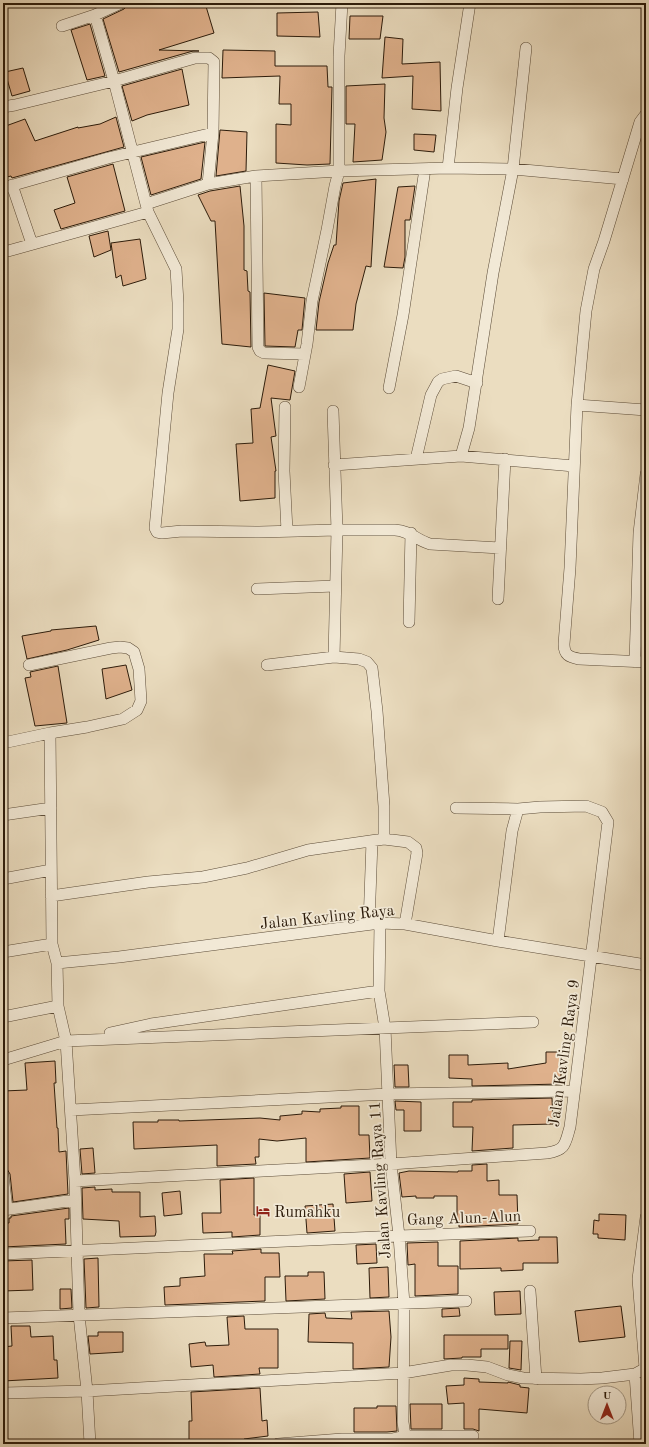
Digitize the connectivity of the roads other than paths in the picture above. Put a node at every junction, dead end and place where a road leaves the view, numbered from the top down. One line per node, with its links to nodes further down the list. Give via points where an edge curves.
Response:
1 (121, 3): 4 (street)
2 (342, 3): 15 (street, via 339,56)
3 (470, 3): 12 (street)
4 (95, 15): 5 (street); 7 (street)
5 (62, 26)
6 (526, 48): 14 (street)
7 (114, 81): 8 (street); 10 (street, via 195,58 212,60); 11 (street)
8 (3, 107)
9 (646, 114): 17 (street, via 640,122)
10 (213, 133): 11 (street); 18 (street)
11 (132, 152): 19 (street); 20 (street)
12 (448, 168): 13 (street); 14 (street)
13 (425, 169): 15 (street); 26 (street)
14 (513, 169): 17 (street); 24 (street)
15 (339, 171): 16 (street); 23 (street, via 312,301)
16 (256, 176): 18 (street); 23 (street, via 258,347 264,353)
17 (623, 179): 27 (street, via 590,288)
18 (208, 184): 20 (street)
19 (7, 186): 21 (street)
20 (147, 208): 21 (street); 38 (street, via 176,269 178,303 178,329 168,393 155,528 157,532 162,533)
21 (32, 244): 22 (street)
22 (8, 251)
23 (305, 354): 25 (street)
24 (477, 383): 31 (street); 32 (street, via 456,376 438,382 431,395)
25 (299, 387)
26 (389, 388)
27 (577, 405): 29 (street); 35 (street)
28 (285, 407): 38 (street, via 284,471)
29 (646, 410)
30 (333, 411): 34 (street)
31 (461, 456): 32 (street); 33 (street)
32 (416, 459): 34 (street)
33 (505, 460): 35 (street); 40 (street)
34 (334, 465): 37 (street)
35 (574, 466): 46 (street, via 564,650 567,655 579,659)
36 (646, 474): 46 (street, via 639,533)
37 (337, 530): 38 (street); 39 (street, via 403,530); 41 (street)
38 (287, 531)
39 (411, 533): 40 (street, via 430,544); 44 (street)
40 (500, 548): 43 (street)
41 (335, 586): 42 (street); 45 (street)
42 (257, 589)
43 (498, 599)
44 (409, 622)
45 (334, 657): 48 (street); 55 (street, via 359,659 367,662 372,668 384,806)
46 (641, 662)
47 (29, 665): 49 (street, via 120,647 134,652 139,669 141,701 137,710 122,719)
48 (267, 665)
49 (50, 733): 50 (street); 51 (street)
50 (3, 743)
51 (51, 808): 54 (street); 57 (street)
52 (456, 808): 53 (street, Jalan Kavling Raya 9)
53 (518, 809): 62 (street, via 512,831); 65 (street, Jalan Kavling Raya 9, via 586,806 602,812 608,822)
54 (3, 815)
55 (384, 839): 56 (street); 61 (street, via 408,842 416,848)
56 (372, 840): 59 (street, via 308,850 203,877); 60 (street, Jalan Kavling Raya 11)
57 (51, 870): 58 (street); 59 (street)
58 (3, 879)
59 (51, 896): 63 (street)
60 (374, 924): 61 (street, Jalan Kavling Raya); 66 (street, Jalan Kavling Raya); 68 (street, Jalan Kavling Raya 11)
61 (405, 924): 62 (street, Jalan Kavling Raya)
62 (498, 941): 65 (street, Jalan Kavling Raya)
63 (52, 944): 64 (street); 66 (street)
64 (3, 952)
65 (592, 957): 67 (street, Jalan Kavling Raya); 78 (street, Jalan Kavling Raya 9)
66 (57, 963): 69 (street)
67 (646, 964)
68 (379, 991): 72 (street); 73 (street, Jalan Kavling Raya 11)
69 (58, 1006): 70 (street); 76 (street)
70 (3, 1017)
71 (533, 1022): 73 (street)
72 (151, 1024): 74 (street); 75 (street, via 104,1034)
73 (384, 1028): 74 (street); 79 (street, Jalan Kavling Raya 11)
74 (152, 1037): 75 (street)
75 (94, 1039): 76 (street)
76 (66, 1041): 77 (street); 80 (street)
77 (3, 1060)
78 (574, 1091): 79 (street); 81 (street, Jalan Kavling Raya 9, via 570,1127 560,1150)
79 (388, 1094): 80 (street); 81 (street, Jalan Kavling Raya 11)
80 (71, 1110): 83 (street)
81 (391, 1164): 83 (street); 88 (street, Jalan Kavling Raya 11)
82 (3, 1175): 85 (street)
83 (75, 1182): 84 (street)
84 (75, 1200): 85 (street); 89 (street)
85 (5, 1210)
86 (646, 1217): 96 (street, via 638,1279)
87 (530, 1231): 88 (street, Gang Alun-Alun)
88 (399, 1236): 89 (street, Gang Alun-Alun); 93 (street, Jalan Kavling Raya 11)
89 (76, 1251): 90 (street, Gang Alun-Alun); 94 (street)
90 (3, 1254)
91 (530, 1291): 98 (street)
92 (466, 1301): 93 (street)
93 (404, 1304): 94 (street); 97 (street, Jalan Kavling Raya 11)
94 (79, 1315): 95 (street); 99 (street)
95 (3, 1318)
96 (642, 1370): 98 (street, via 602,1378); 106 (street)
97 (403, 1373): 98 (street, via 467,1365); 99 (street); 101 (street, Jalan Kavling Raya 11)
98 (536, 1379)
99 (87, 1391): 100 (street); 104 (street)
100 (3, 1393)
101 (405, 1436): 102 (street); 103 (street)
102 (473, 1436)
103 (342, 1442): 105 (street)
104 (90, 1444)
105 (278, 1444)
106 (640, 1444)

